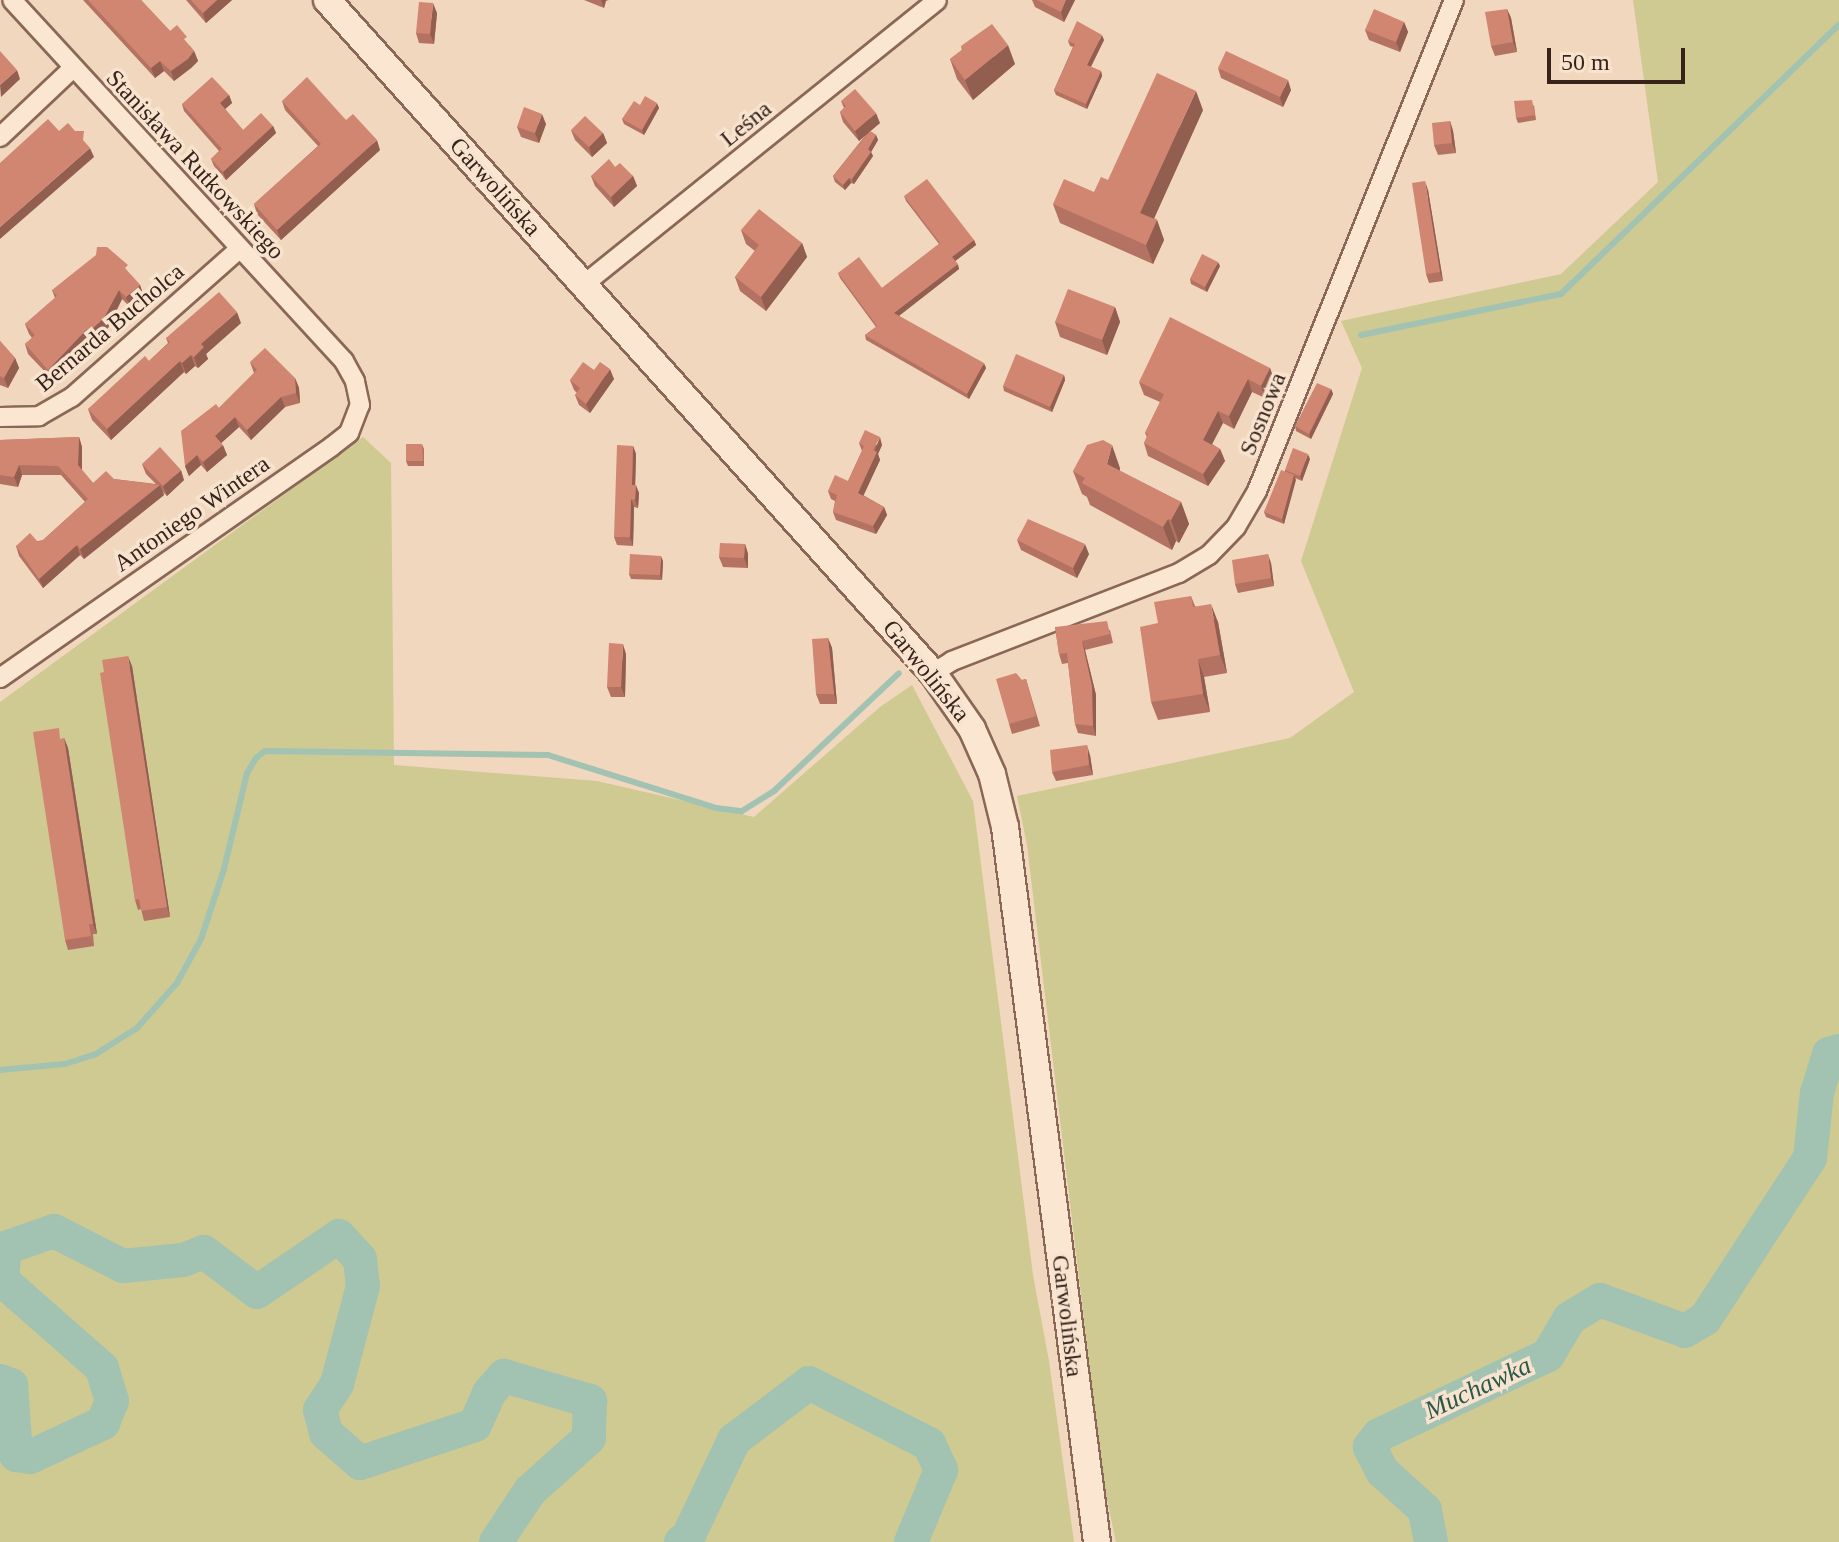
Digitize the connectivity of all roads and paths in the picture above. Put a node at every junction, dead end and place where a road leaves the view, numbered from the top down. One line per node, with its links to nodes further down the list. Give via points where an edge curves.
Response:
1 (12, 0): 5 (street, Stanisława Rutkowskiego)
2 (327, 0): 8 (main road, Garwolińska)
3 (937, 0): 8 (street, Leśna)
4 (1454, 0): 11 (street, Sosnowa, via 1257,491 1236,527 1209,555 1179,573)
5 (73, 68): 6 (street); 7 (street, Stanisława Rutkowskiego)
6 (0, 137)
7 (239, 249): 9 (street, Stanisława Rutkowskiego); 10 (street, Bernarda Bucholca, via 72,397 39,416)
8 (583, 285): 11 (main road, Garwolińska)
9 (344, 361): 12 (street, Antoniego Wintera, via 360,405 349,433)
10 (0, 417)
11 (933, 673): 13 (main road, Garwolińska, via 961,709 982,750 1005,827)
12 (0, 678)
13 (1097, 1542)

